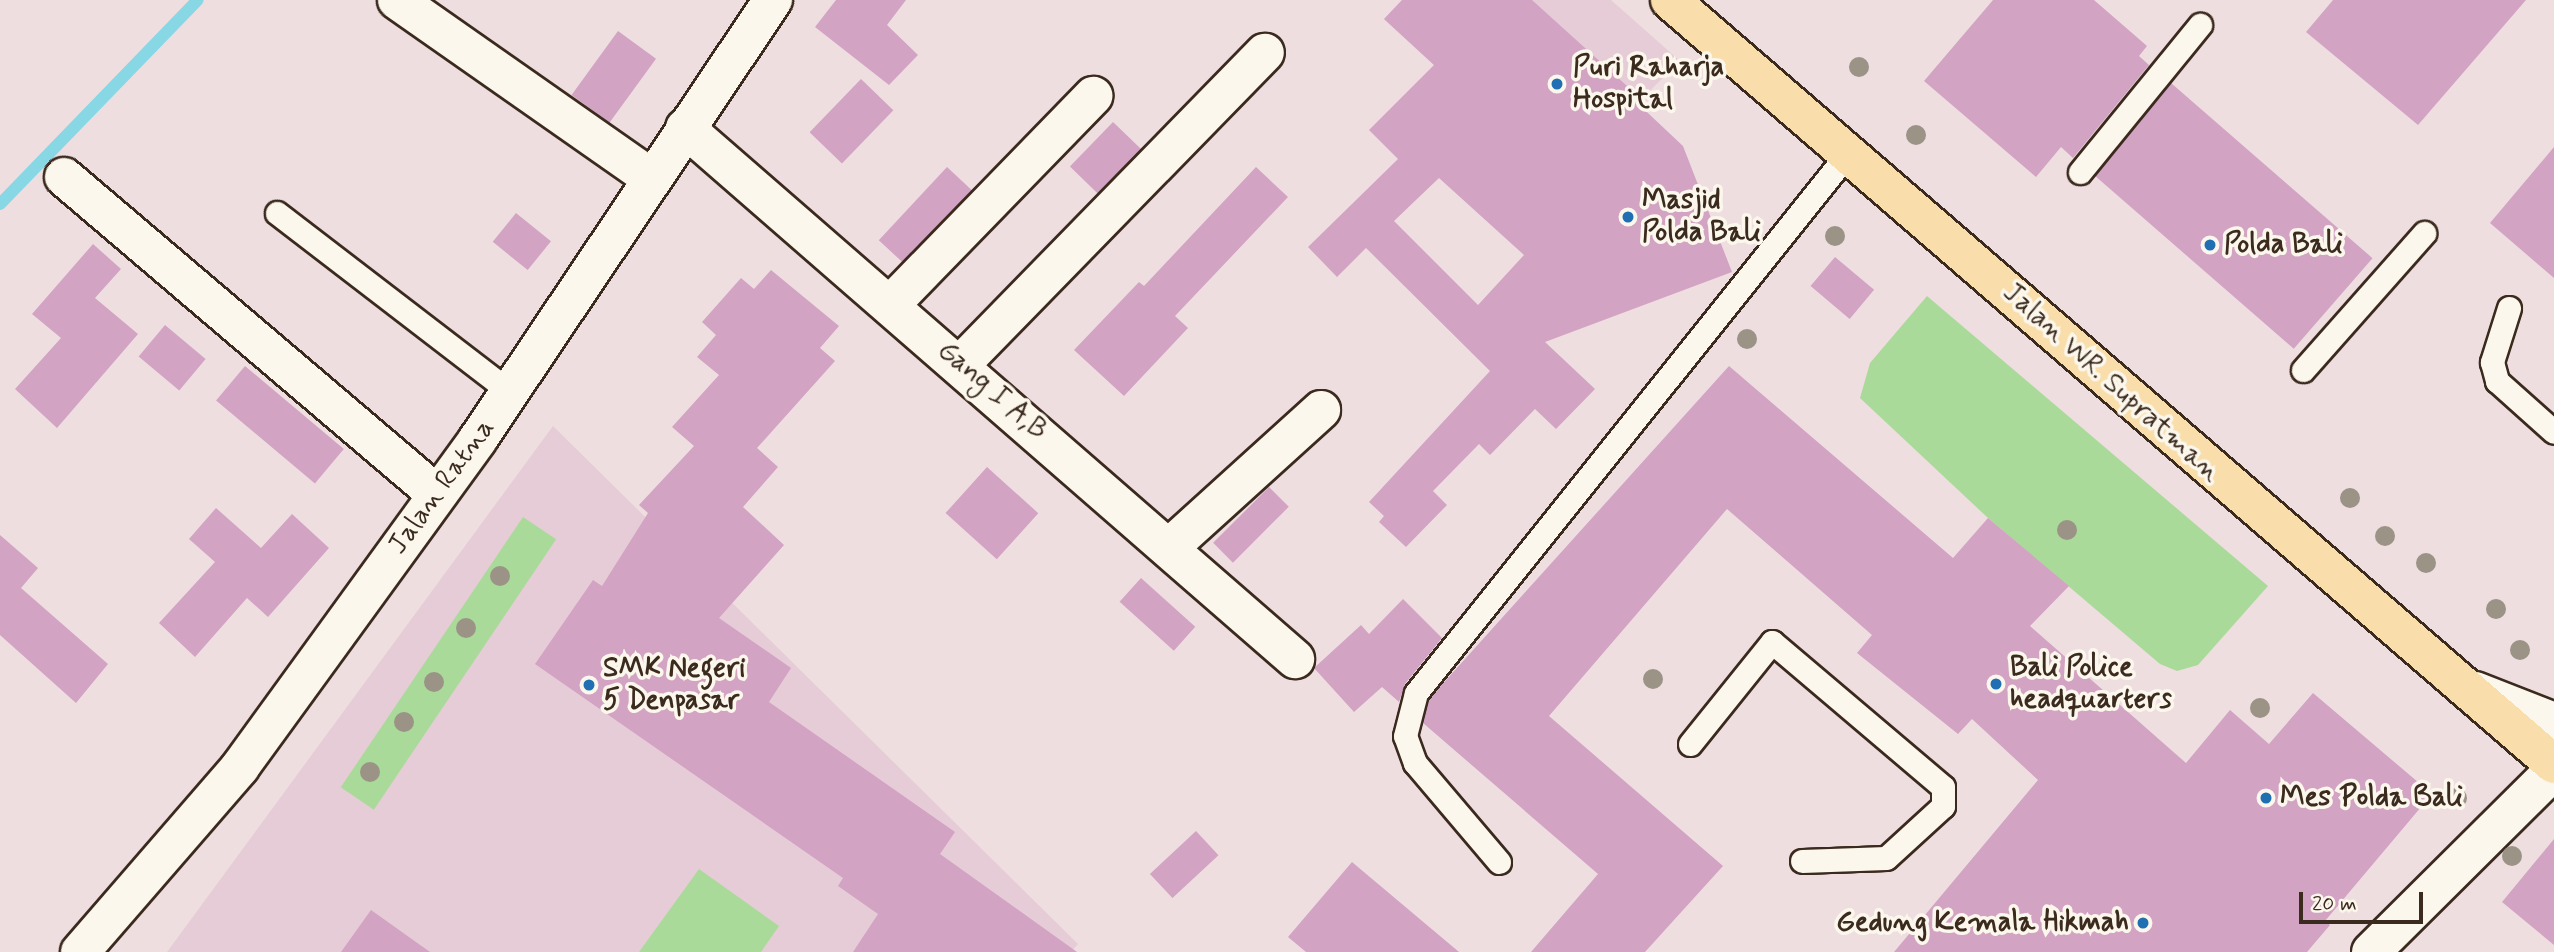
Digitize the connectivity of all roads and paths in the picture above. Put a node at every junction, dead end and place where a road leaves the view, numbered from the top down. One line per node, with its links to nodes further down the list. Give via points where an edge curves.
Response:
1 (397, 0): 11 (street)
2 (773, 0): 7 (street, Jalan Ratna)
3 (1670, 0): 8 (main road, Jalan WR. Supratman)
4 (2200, 25): 9 (lane)
5 (1265, 53): 16 (street)
6 (1093, 96): 14 (street)
7 (685, 128): 11 (street, Jalan Ratna); 14 (street, Gang I A,B)
8 (1845, 157): 24 (main road, Jalan WR. Supratman); 30 (lane, via 1416,693 1405,736 1415,763)
9 (2080, 172)
10 (64, 177): 21 (street)
11 (650, 177): 18 (street, Jalan Ratna)
12 (277, 213): 18 (lane)
13 (2424, 233): 17 (lane)
14 (892, 303): 16 (street, Gang I A,B)
15 (2509, 308): 20 (lane, via 2492,362 2497,381)
16 (961, 364): 22 (street, Gang I A,B)
17 (2303, 370)
18 (509, 391): 21 (street, Jalan Ratna)
19 (1321, 410): 22 (street)
20 (2554, 432)
21 (437, 494): 31 (street, Jalan Ratna, via 240,767)
22 (1170, 547): 23 (street, Gang I A,B)
23 (1295, 659)
24 (2470, 689): 25 (street); 27 (main road, Jalan WR. Supratman)
25 (2554, 722)
26 (1690, 744): 29 (lane, via 1772,642 1943,787 1943,806 1886,858)
27 (2554, 764)
28 (2554, 770): 32 (street)
29 (1802, 861)
30 (1499, 863)
31 (80, 952)
32 (2371, 952)

